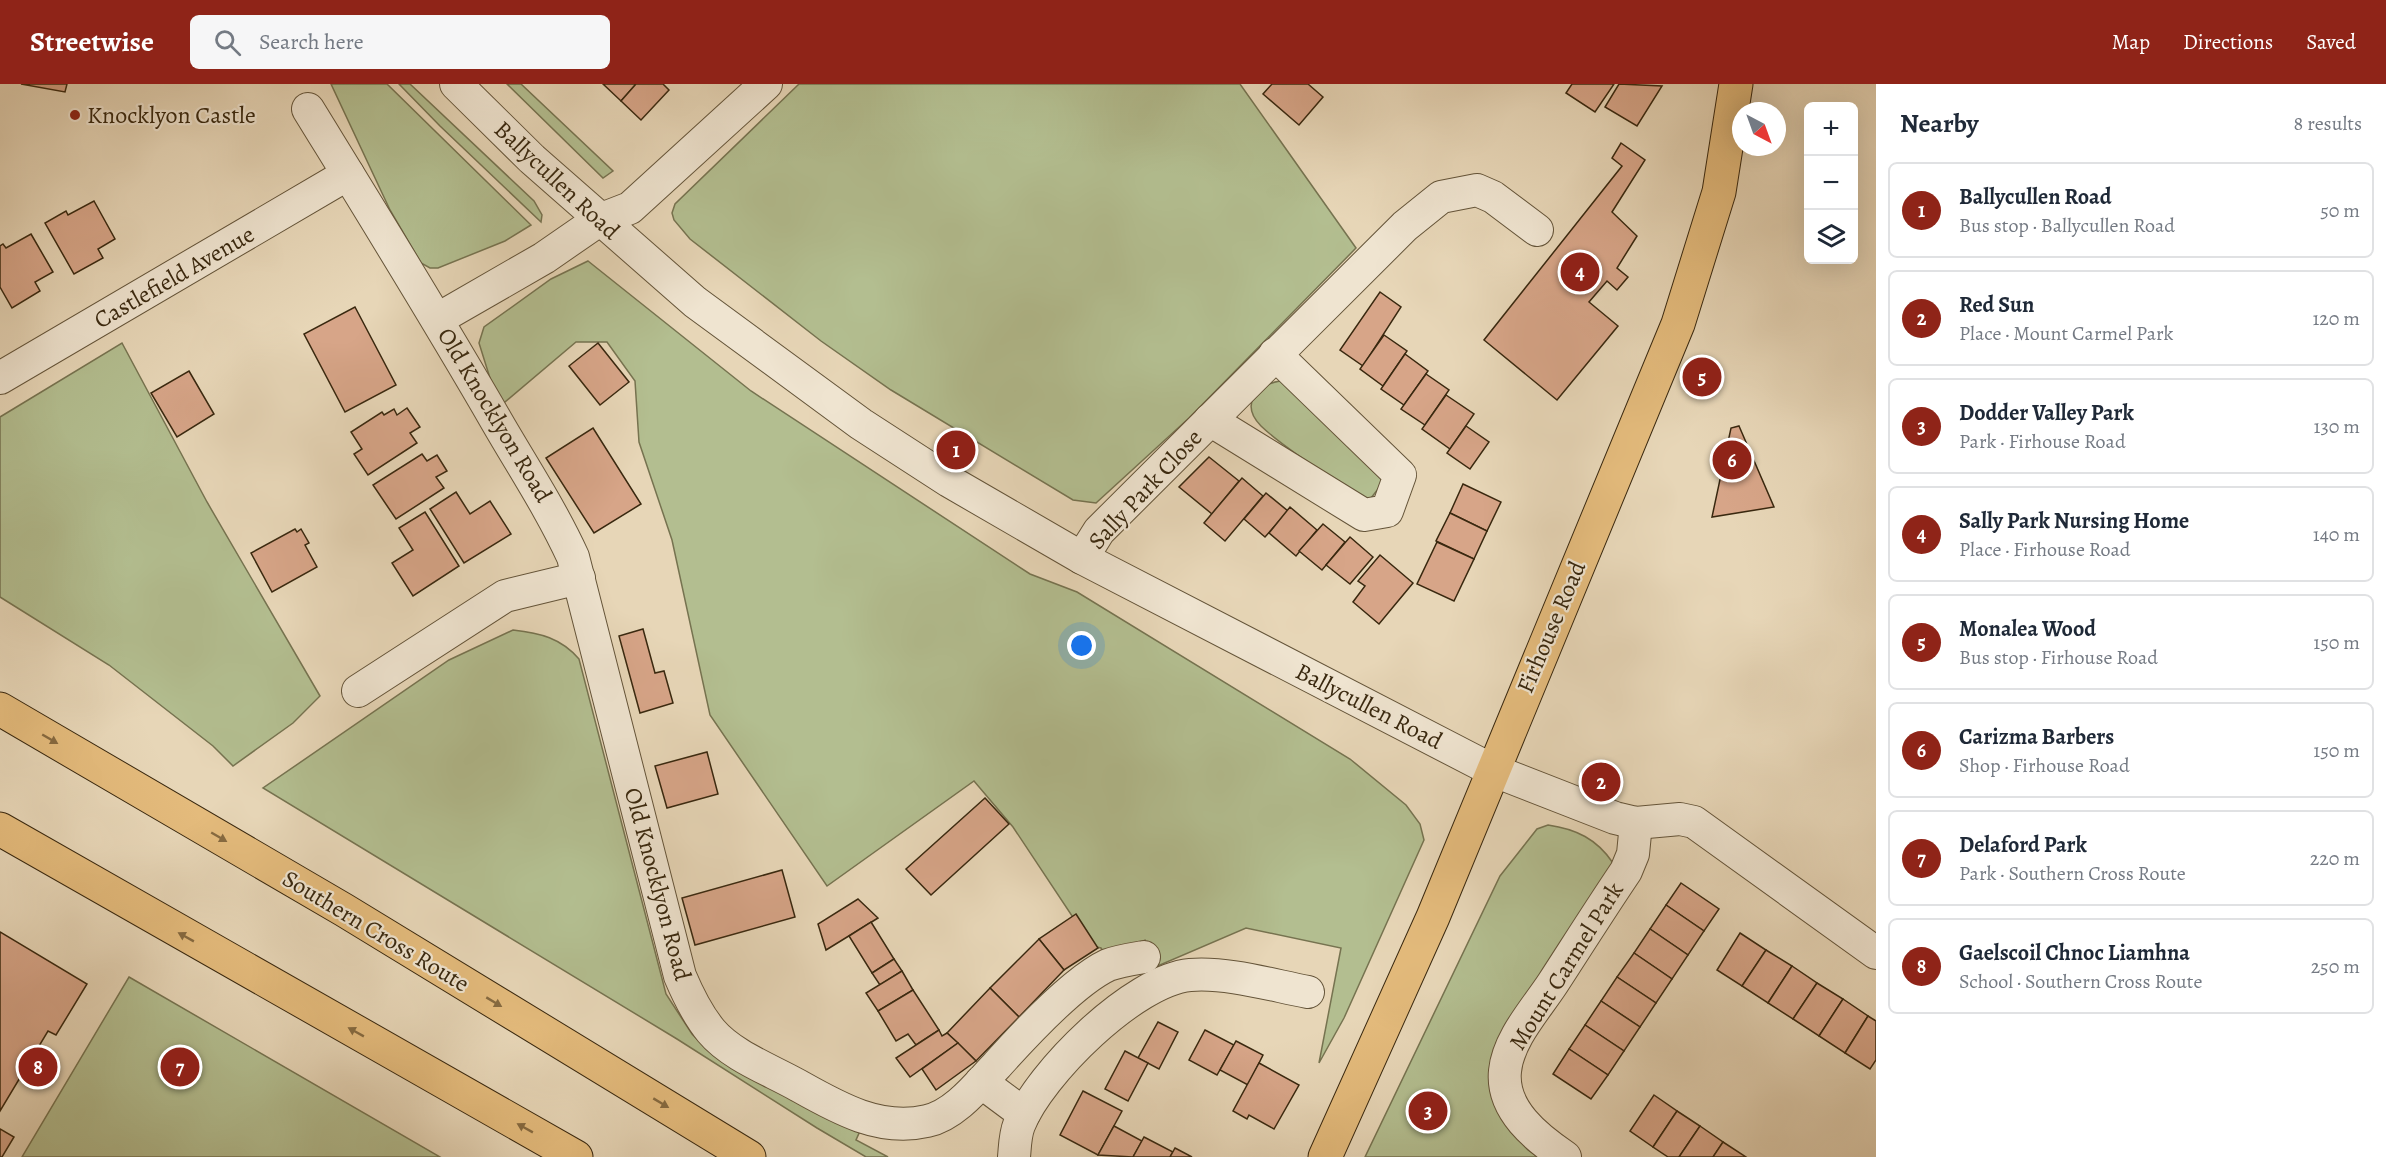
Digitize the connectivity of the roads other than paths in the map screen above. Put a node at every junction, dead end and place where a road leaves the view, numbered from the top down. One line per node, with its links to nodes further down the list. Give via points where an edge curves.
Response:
1 (456, 84): 6 (street, Ballycullen Road)
2 (766, 84): 6 (street, via 630,208)
3 (1736, 84): 16 (main road, Firhouse Road, via 1719,192 1678,324)
4 (308, 109): 5 (street, Old Knocklyon Road)
5 (348, 174): 8 (street, Old Knocklyon Road); 10 (street, Castlefield Avenue)
6 (599, 220): 8 (street, via 544,258); 12 (street, Ballycullen Road, via 703,309 861,424 949,481)
7 (1538, 230): 9 (street, Sally Park Close, via 1477,190 1441,197 1405,226)
8 (438, 319): 13 (street, Old Knocklyon Road, via 553,513)
9 (1275, 354): 11 (street, Sally Park Close); 11 (street, Sally Park Close, via 1400,476 1387,510 1364,515)
10 (0, 378)
11 (1210, 420): 12 (street, Sally Park Close, via 1099,531)
12 (1082, 558): 16 (street, Ballycullen Road)
13 (579, 578): 14 (street, via 505,596); 22 (street, Old Knocklyon Road, via 680,976 712,1033 729,1047 844,1111 885,1122 927,1121 942,1115)
14 (358, 691)
15 (0, 709): 25 (main road, Southern Cross Route, one-way to 25, via 344,910)
16 (1492, 770): 17 (street); 27 (main road, Firhouse Road, via 1433,916)
17 (1636, 824): 19 (street, via 1680,819 1695,822); 28 (street, Mount Carmel Park, via 1633,854 1626,871 1519,1033 1504,1072 1520,1119)
18 (0, 829): 24 (main road, one-way to 18)
19 (1876, 952)
20 (1144, 957): 22 (street, Old Knocklyon Road, via 1109,965 1095,974 1050,1010)
21 (1308, 992): 23 (street, via 1214,975 1189,975 1160,983 1120,1007 1065,1059)
22 (981, 1082): 23 (street)
23 (1024, 1113): 26 (street, via 1017,1128)
24 (576, 1157)
25 (749, 1157)
26 (1014, 1157)
27 (1325, 1157)
28 (1565, 1157)

